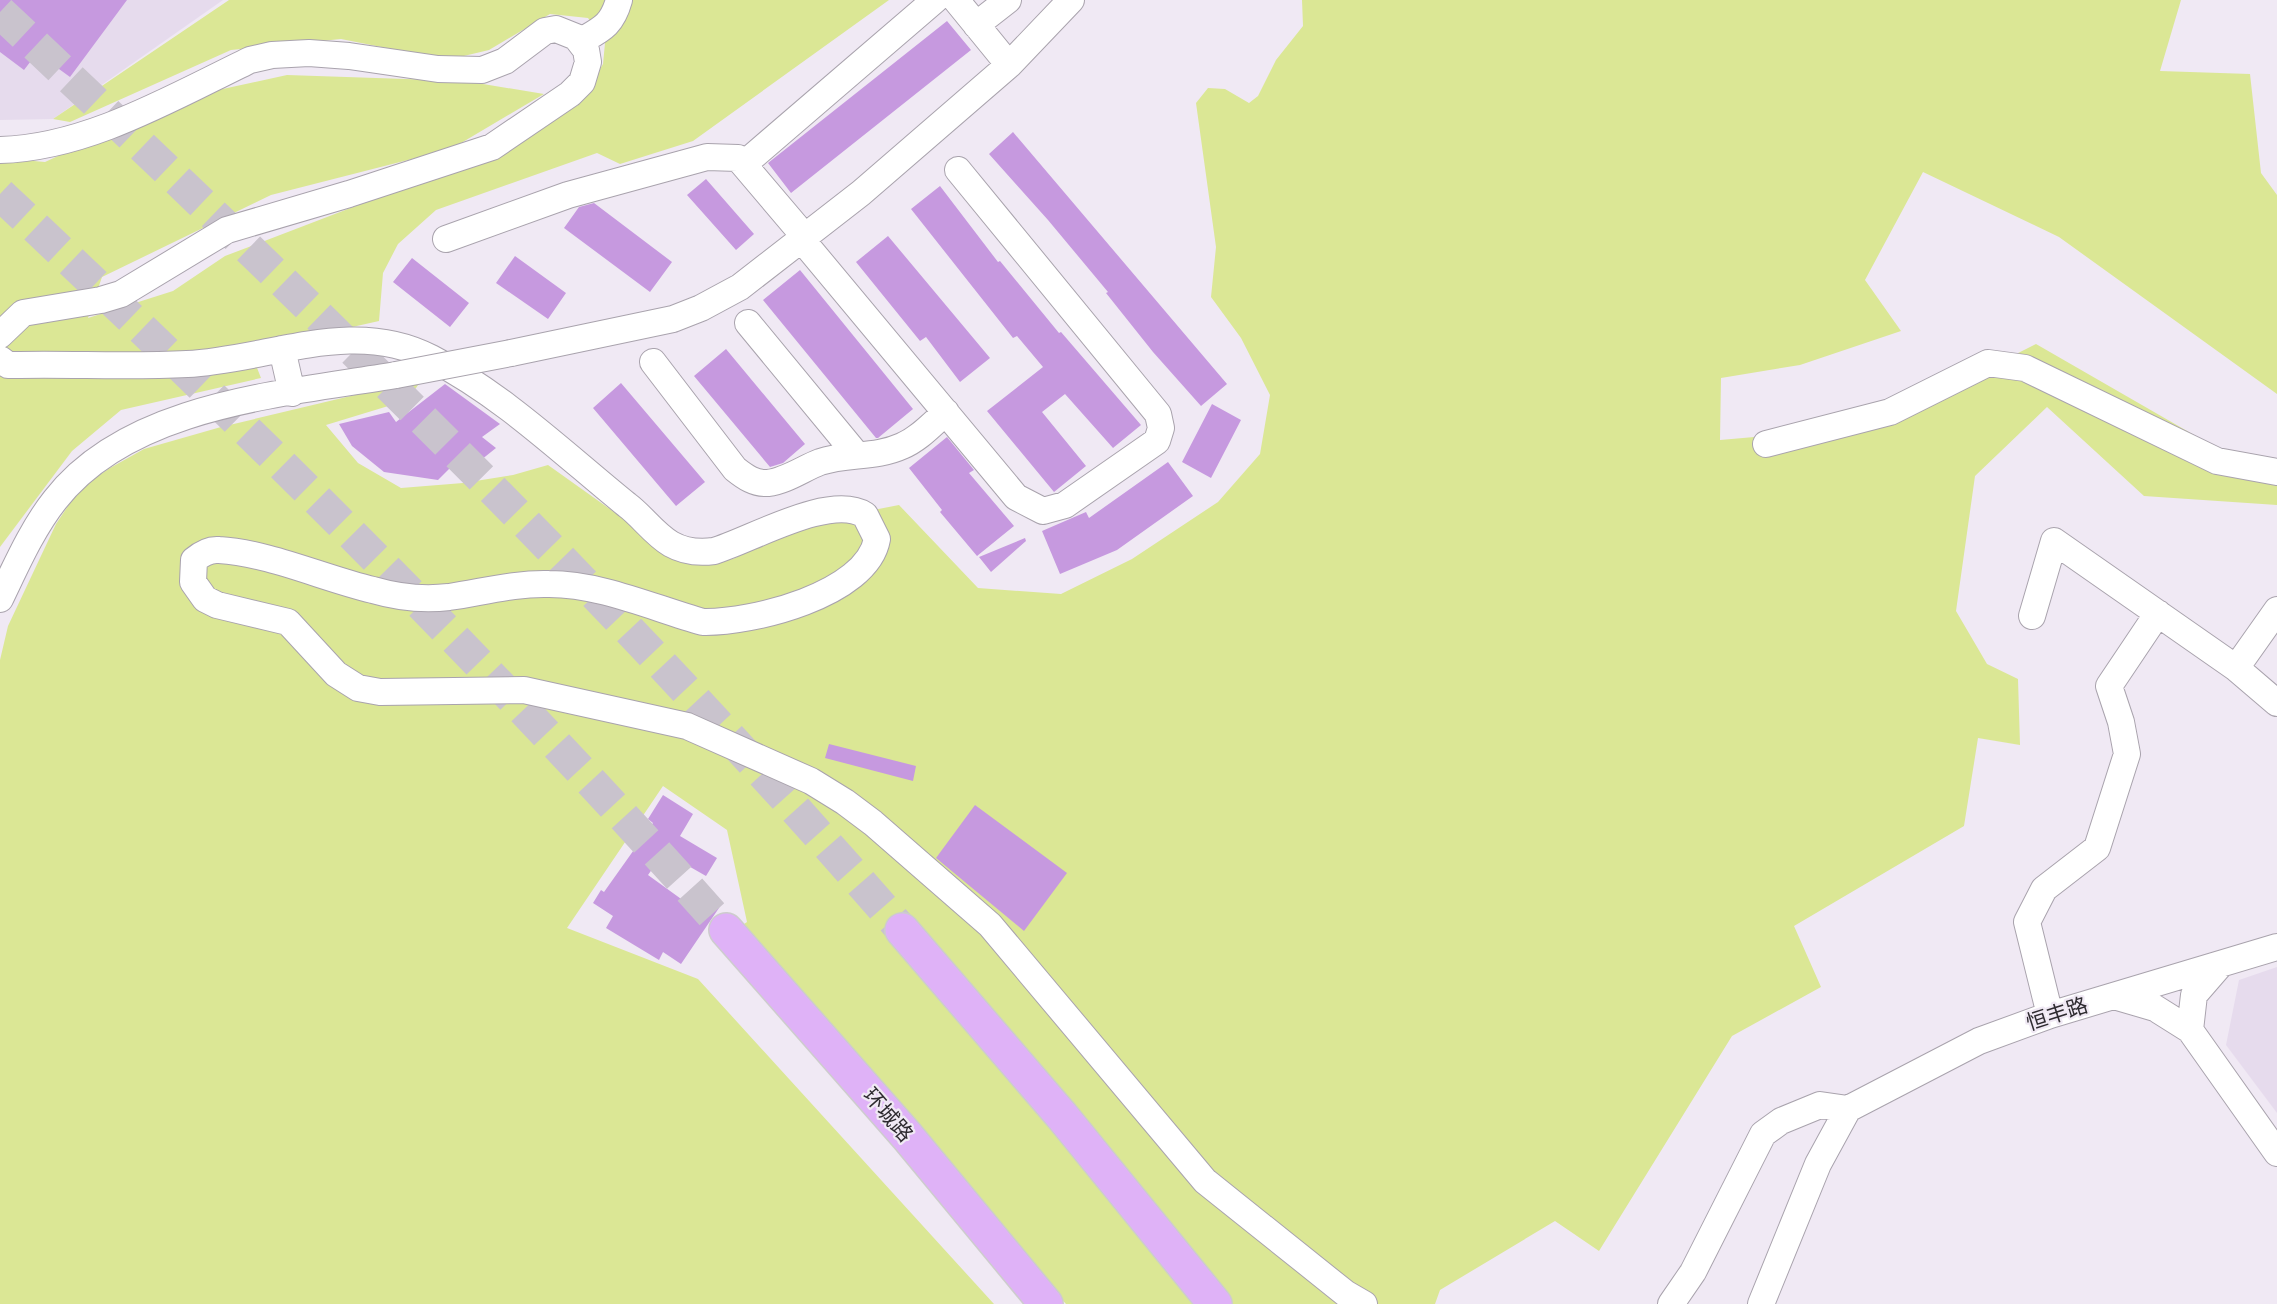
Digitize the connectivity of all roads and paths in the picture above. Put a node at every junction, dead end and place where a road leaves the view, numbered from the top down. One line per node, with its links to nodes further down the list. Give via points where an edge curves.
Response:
1 (620, 0): 7 (street, via 608,24)
2 (935, 0): 10 (street)
3 (956, 0): 6 (street)
4 (1008, 0): 6 (street)
5 (1071, 0): 8 (street)
6 (976, 25): 8 (street)
7 (580, 41): 9 (street, via 567,30 550,29 498,64 482,70 438,69 340,55 272,54 250,60 84,136); 14 (street, via 588,62 582,82 492,147 227,230 110,298)
8 (1009, 65): 12 (street)
9 (0, 150)
10 (744, 164): 12 (street); 13 (street, via 725,155 707,157 568,195)
11 (958, 170): 21 (street, via 1149,400 1158,414 1161,434 1149,448 1065,505 1043,510 1016,497)
12 (804, 238): 20 (street, bridge, via 740,286 701,308 652,324); 21 (street)
13 (446, 239)
14 (12, 315): 16 (street)
15 (748, 323): 23 (street)
16 (0, 335)
17 (282, 349): 18 (street, via 189,364 20,365); 20 (street); 42 (street, via 358,340 414,349 474,384 637,512 667,542 691,552 734,545 824,511 852,509 865,515 877,539 872,558 856,574 796,604 762,615 717,622 703,622 567,584 506,586 450,597 412,597 218,550 195,560 192,576 196,588 210,602 288,622 336,674 363,690 524,690 687,726 810,781 845,802 990,925 1205,1181)
18 (0, 359)
19 (653, 362): 23 (street, via 735,469 752,481 771,483 821,462)
20 (292, 393): 25 (street, via 198,412 142,431 113,447 86,467 54,500)
21 (946, 412): 23 (street, via 903,446 887,452)
22 (1766, 444): 24 (street, via 1890,412 1988,363 2025,368 2217,461)
23 (856, 454)
24 (2277, 472)
25 (0, 599)
26 (2277, 610): 29 (street)
27 (2158, 614): 28 (street, via 2054,541); 29 (street); 36 (street, via 2109,686 2127,754 2097,848 2044,889 2027,922)
28 (2032, 616)
29 (2236, 668): 30 (street)
30 (2277, 703)
31 (726, 930): 40 (main road, 环城路, via 907,1136)
32 (902, 930): 41 (main road, via 1062,1116)
33 (2277, 947): 34 (street, 恒丰路)
34 (2221, 964): 35 (street, 恒丰路); 37 (street, via 2194,995)
35 (2114, 996): 36 (street, 恒丰路); 37 (street, via 2155,1008)
36 (2050, 1015): 38 (street, 恒丰路, via 1979,1041)
37 (2190, 1030): 39 (street)
38 (1848, 1109): 43 (street, via 1820,1105 1781,1121 1762,1134 1693,1272); 44 (street, via 1818,1164)
39 (2277, 1153)
40 (1046, 1304)
41 (1215, 1304)
42 (1364, 1304)
43 (1671, 1304)
44 (1761, 1304)

